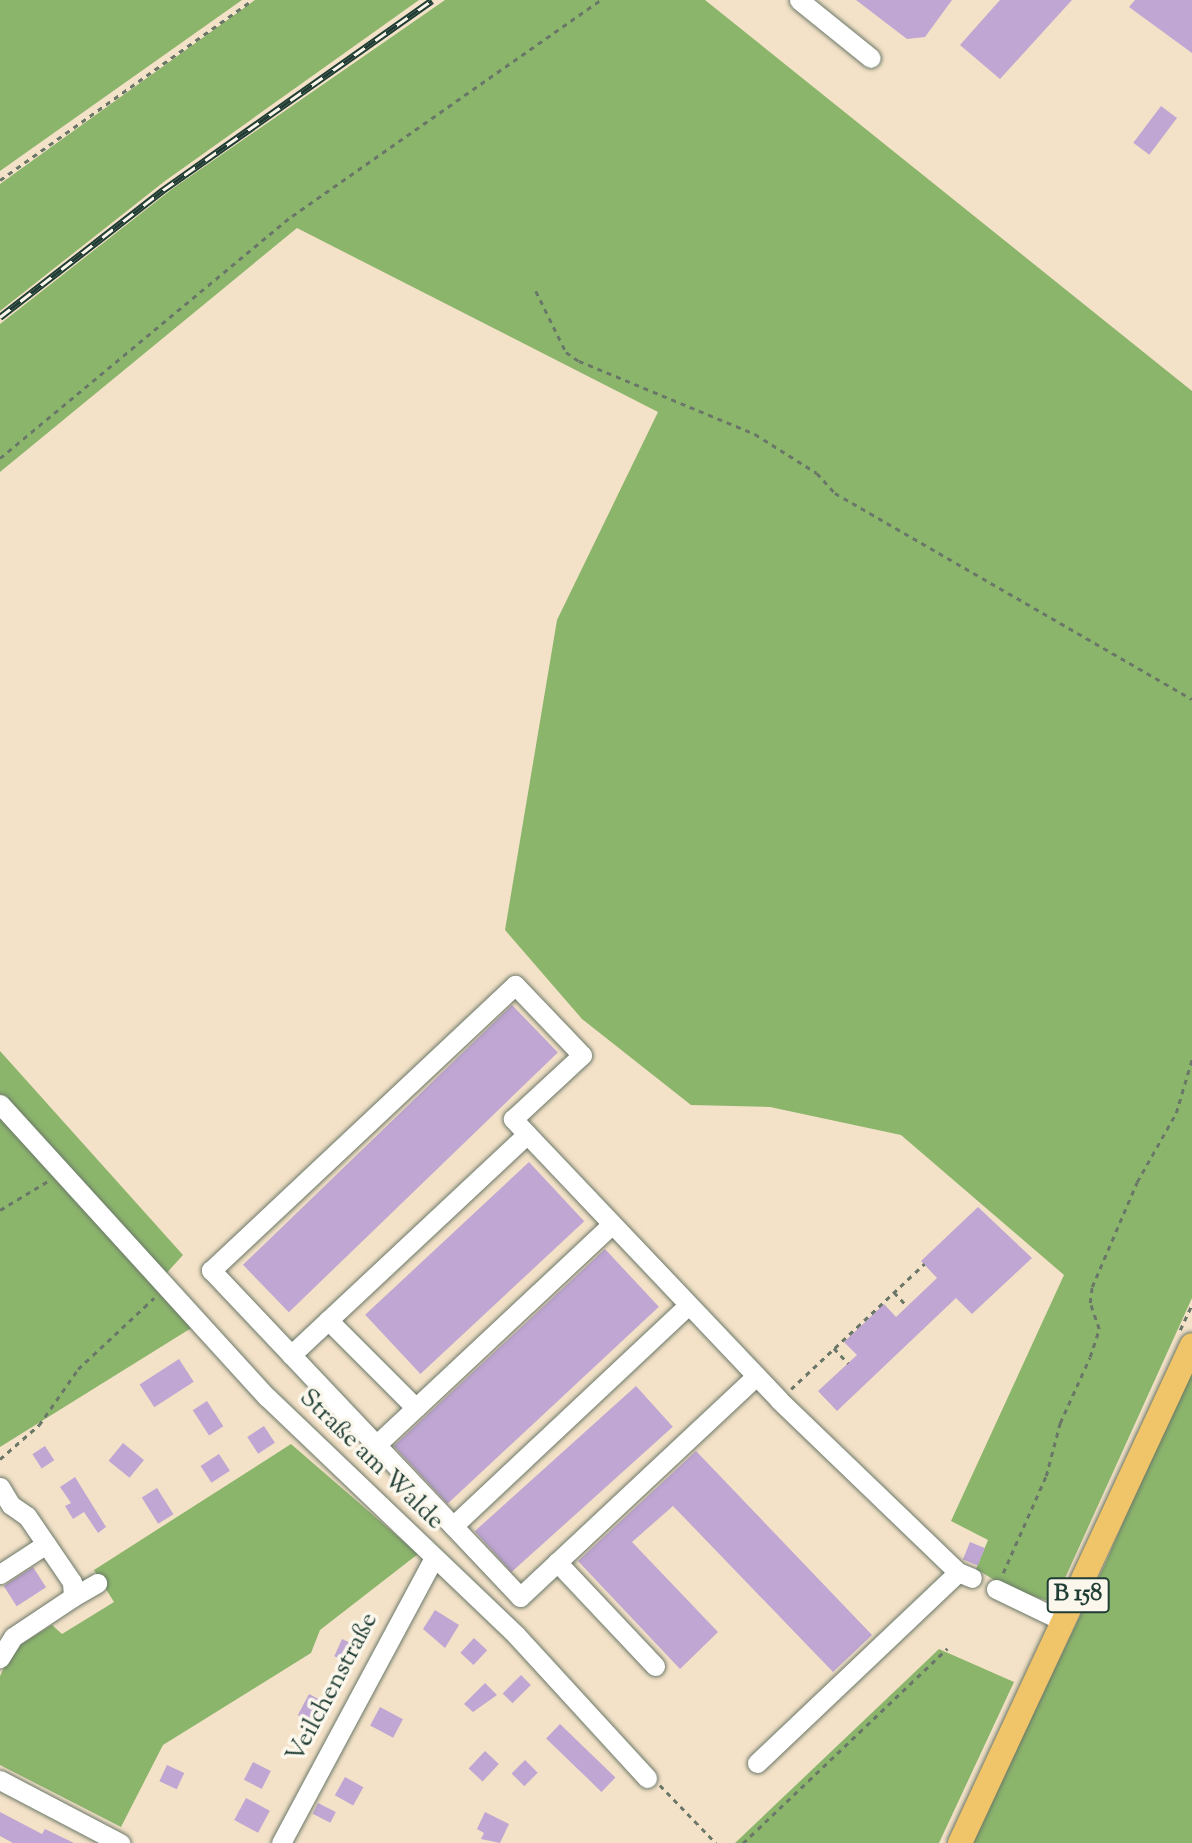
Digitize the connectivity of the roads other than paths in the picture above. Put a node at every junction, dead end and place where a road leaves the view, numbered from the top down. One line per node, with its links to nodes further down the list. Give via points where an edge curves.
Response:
1 (799, 0): 2 (street)
2 (871, 58)
3 (0, 1104): 16 (street, Straße am Walde, via 267,1397)
4 (527, 1134): 5 (street); 7 (street); 9 (street, via 513,1119 582,1055 515,985 211,1270)
5 (612, 1224): 6 (street); 11 (street)
6 (688, 1305): 10 (street); 14 (street)
7 (328, 1320): 9 (street); 11 (street)
8 (1192, 1345): 22 (main road, B 158)
9 (291, 1355): 12 (street)
10 (756, 1376): 17 (street); 25 (street, via 965,1575)
11 (416, 1408): 12 (street)
12 (376, 1445): 14 (street)
13 (0, 1487): 15 (street)
14 (453, 1526): 17 (street, via 520,1597)
15 (46, 1544): 18 (street); 21 (street, via 72,1582)
16 (434, 1558): 26 (street, Straße am Walde, via 516,1635); 29 (street, Veilchenstraße)
17 (557, 1562): 24 (street)
18 (0, 1574)
19 (97, 1583): 21 (street)
20 (996, 1589): 22 (street)
21 (73, 1597): 23 (street, via 13,1637)
22 (1065, 1622): 30 (main road, B 158)
23 (0, 1658)
24 (655, 1666)
25 (757, 1763)
26 (647, 1777)
27 (0, 1780): 28 (street)
28 (120, 1843)
29 (281, 1843)
30 (960, 1843)

